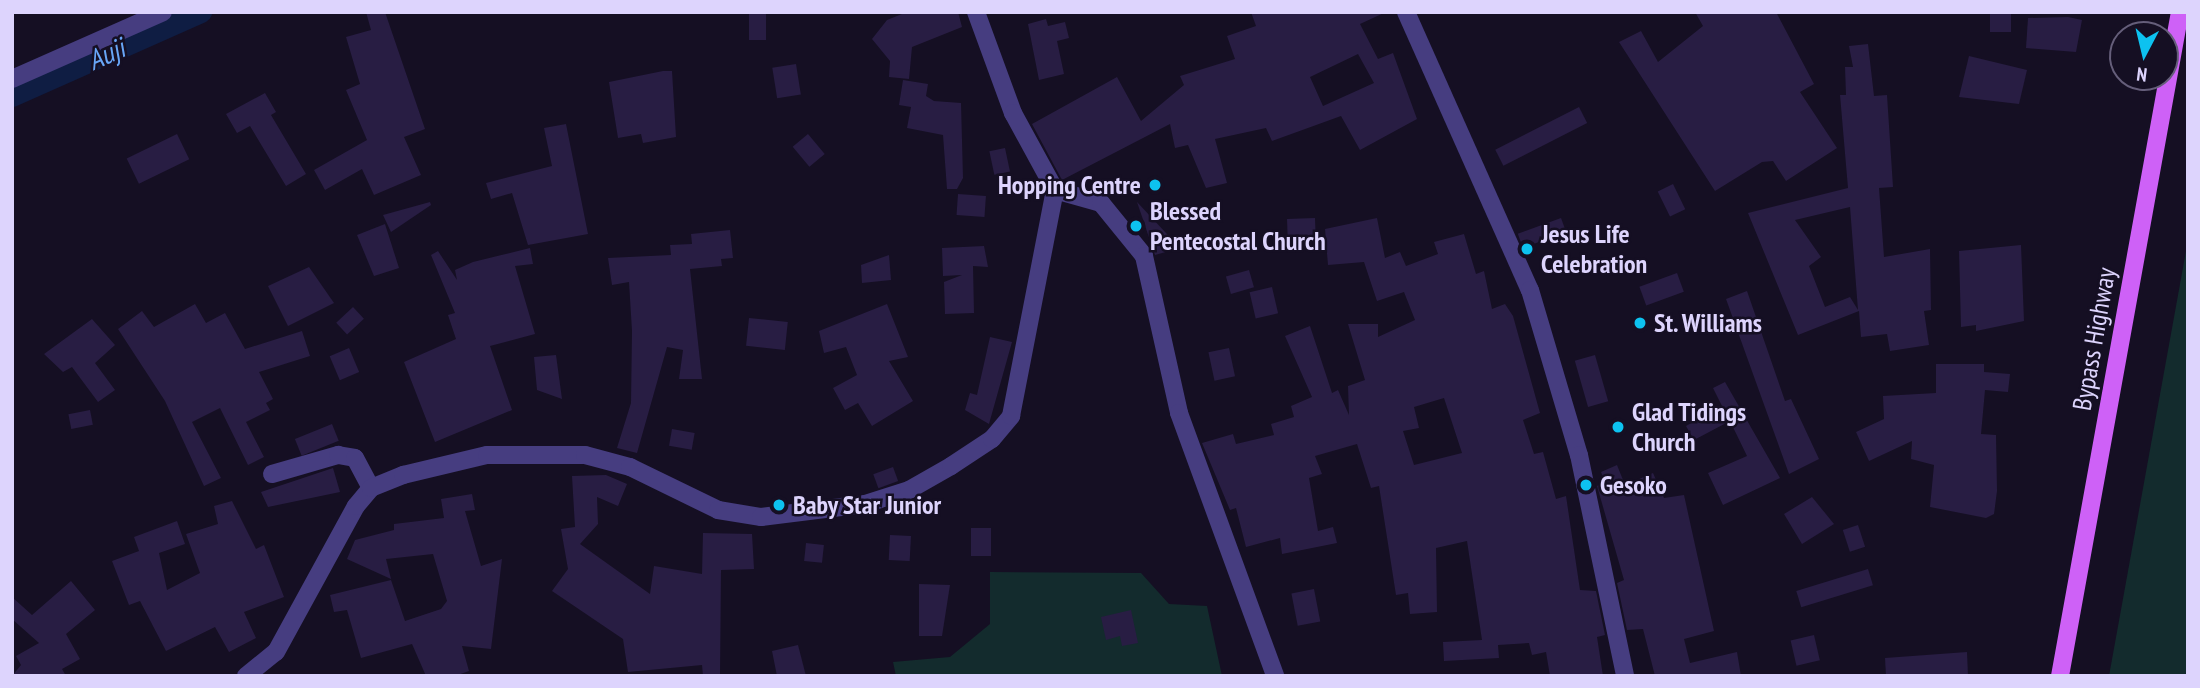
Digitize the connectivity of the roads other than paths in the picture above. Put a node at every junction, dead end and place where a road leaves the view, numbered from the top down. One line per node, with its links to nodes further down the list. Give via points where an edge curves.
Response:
1 (163, 12): 5 (street)
2 (976, 12): 6 (street, via 1013,113)
3 (1406, 12): 11 (street, via 1530,290 1579,455)
4 (2180, 12): 12 (main road, Bypass Highway)
5 (12, 79)
6 (1055, 190): 8 (street, via 1011,416 992,439 909,490 819,513 761,517 718,510 629,467 585,455 486,455); 10 (street, via 1101,203 1144,256 1179,413)
7 (272, 474): 8 (street, via 338,455 355,458)
8 (371, 488): 9 (street, via 276,652)
9 (246, 676)
10 (1275, 676)
11 (1625, 676)
12 (2060, 676)

